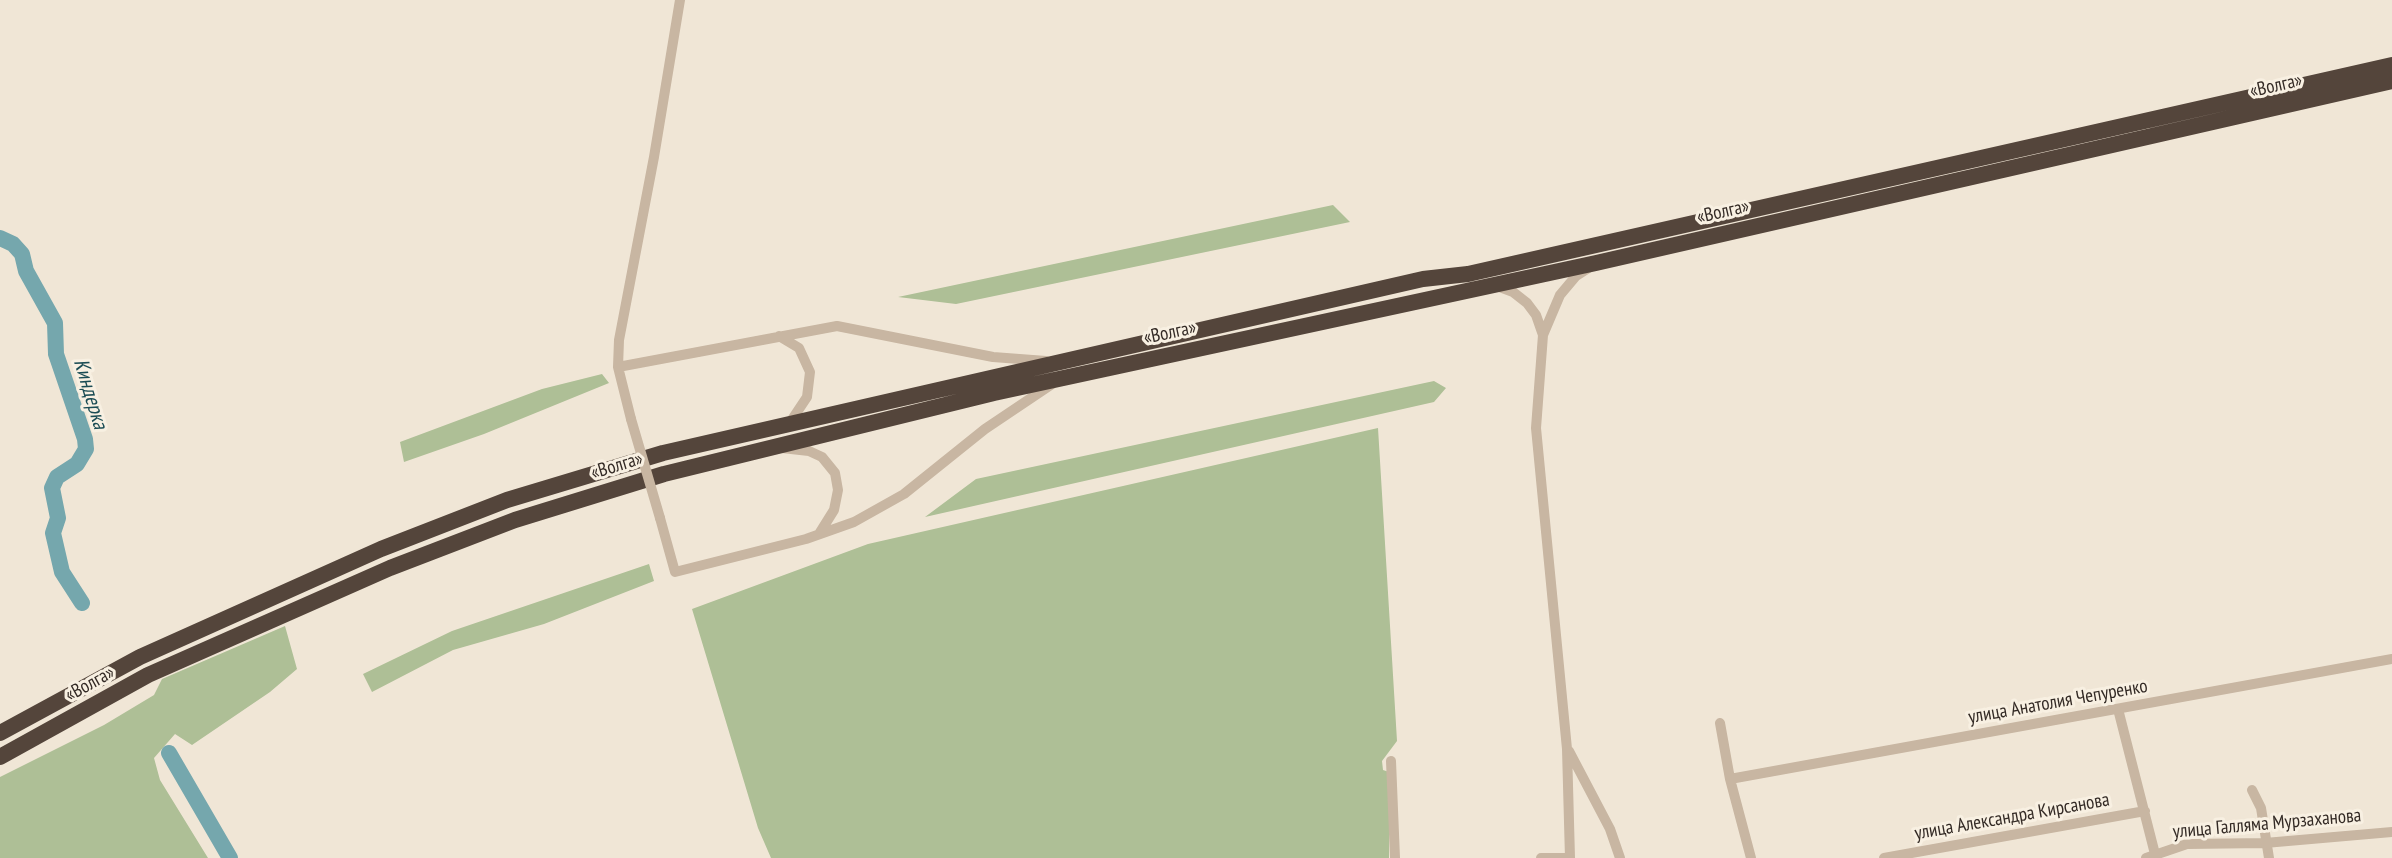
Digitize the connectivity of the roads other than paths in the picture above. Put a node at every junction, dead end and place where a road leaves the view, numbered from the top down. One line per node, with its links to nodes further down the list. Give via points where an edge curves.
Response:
1 (680, 0): 9 (street, via 619,340)
2 (2392, 65): 8 (highway, «Волга», via 1468,274 1423,279)
3 (2392, 81): 4 (highway, «Волга»)
4 (1596, 263): 5 (highway, «Волга»); 6 (street, via 1576,276 1560,295)
5 (1493, 284): 6 (street, via 1527,303); 10 (highway, «Волга»)
6 (1543, 335): 18 (street, via 1536,428)
7 (779, 336): 8 (street, via 837,326 993,356); 9 (street); 11 (street, via 799,348 810,372 807,397)
8 (1056, 362): 11 (highway, «Волга»)
9 (618, 367): 13 (street, bridge, via 675,572)
10 (1059, 379): 12 (highway, «Волга»); 13 (street, via 985,429 904,494 854,523)
11 (789, 424): 17 (highway, «Волга», via 663,453 507,500 391,545 140,657)
12 (779, 448): 13 (street, via 810,451 835,473 834,510); 19 (highway, «Волга», via 664,474 578,500 390,568 148,675)
13 (819, 534)
14 (2392, 659): 15 (street, улица Анатолия Чепуренко)
15 (2118, 709): 21 (street, улица Анатолия Чепуренко); 23 (street)
16 (1720, 723): 21 (street)
17 (0, 733)
18 (1567, 749): 29 (street); 30 (street, via 1610,829)
19 (0, 757)
20 (1391, 761): 27 (street)
21 (1730, 779): 31 (street)
22 (2252, 790): 25 (street, via 2261,808)
23 (2145, 811): 26 (street); 32 (street, улица Александра Кирсанова)
24 (2392, 832): 25 (street, улица Галляма Мурзаханова)
25 (2265, 843): 26 (street, улица Галляма Мурзаханова, via 2188,844); 33 (street)
26 (2152, 856)
27 (1395, 858)
28 (1541, 858): 29 (street)
29 (1570, 858)
30 (1620, 858)
31 (1751, 858)
32 (1884, 858)
33 (2269, 858)

